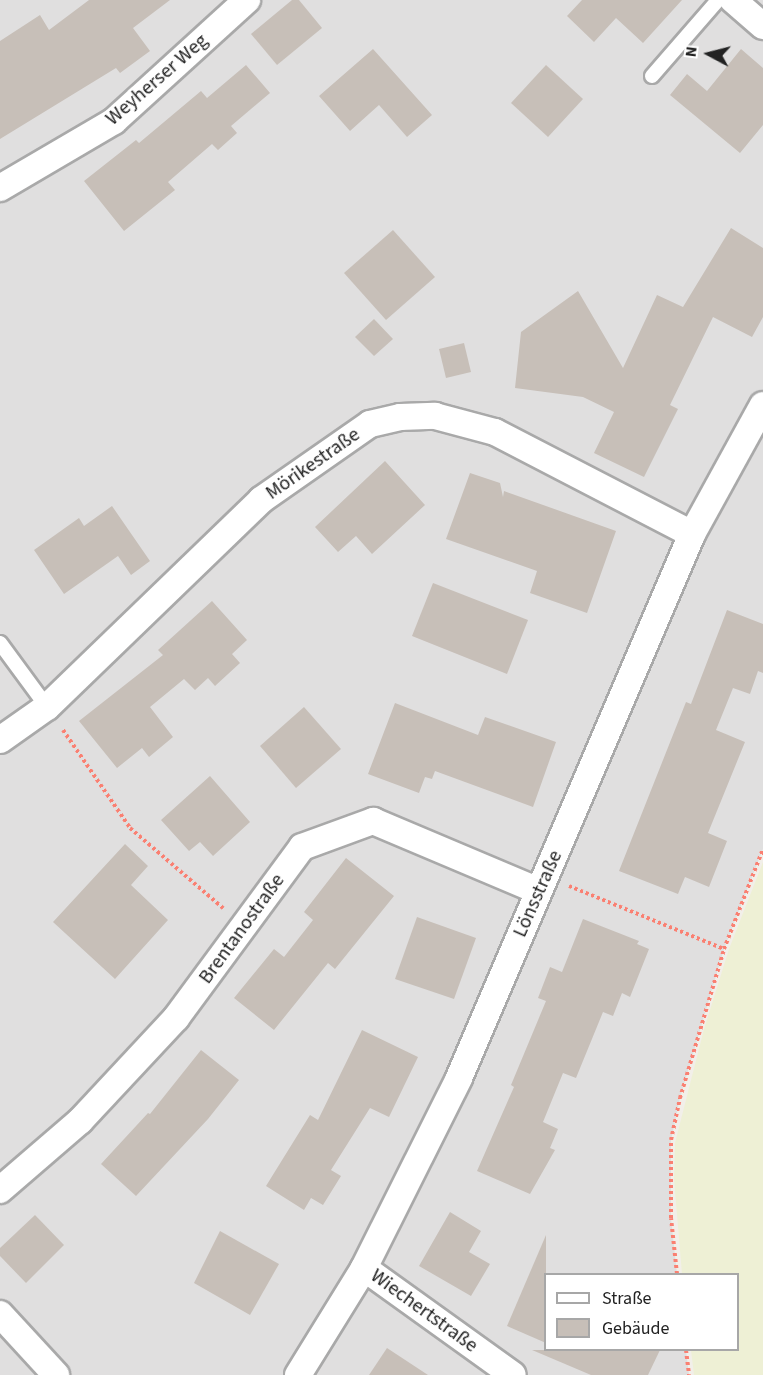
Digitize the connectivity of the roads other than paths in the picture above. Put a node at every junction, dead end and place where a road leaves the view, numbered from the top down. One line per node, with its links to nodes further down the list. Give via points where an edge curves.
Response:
1 (247, 0): 6 (street, Weyherser Weg, via 114,120)
2 (718, 0): 5 (lane)
3 (733, 0): 4 (street)
4 (763, 26)
5 (652, 76)
6 (0, 188)
7 (763, 405): 8 (street, Lönsstraße)
8 (692, 534): 10 (street, Mörikestraße, via 495,432 435,416 400,417 370,424 261,500); 12 (street, Lönsstraße)
9 (0, 643): 10 (lane)
10 (47, 707): 11 (street, Mörikestraße)
11 (0, 740)
12 (543, 884): 13 (street, Brentanostraße, via 373,821 302,847 176,1018 88,1113); 14 (street, Lönsstraße, via 459,1078)
13 (0, 1190)
14 (364, 1268): 17 (street, Lönsstraße); 18 (street, Wiechertstraße)
15 (0, 1314): 16 (street)
16 (56, 1375)
17 (298, 1375)
18 (513, 1375)

